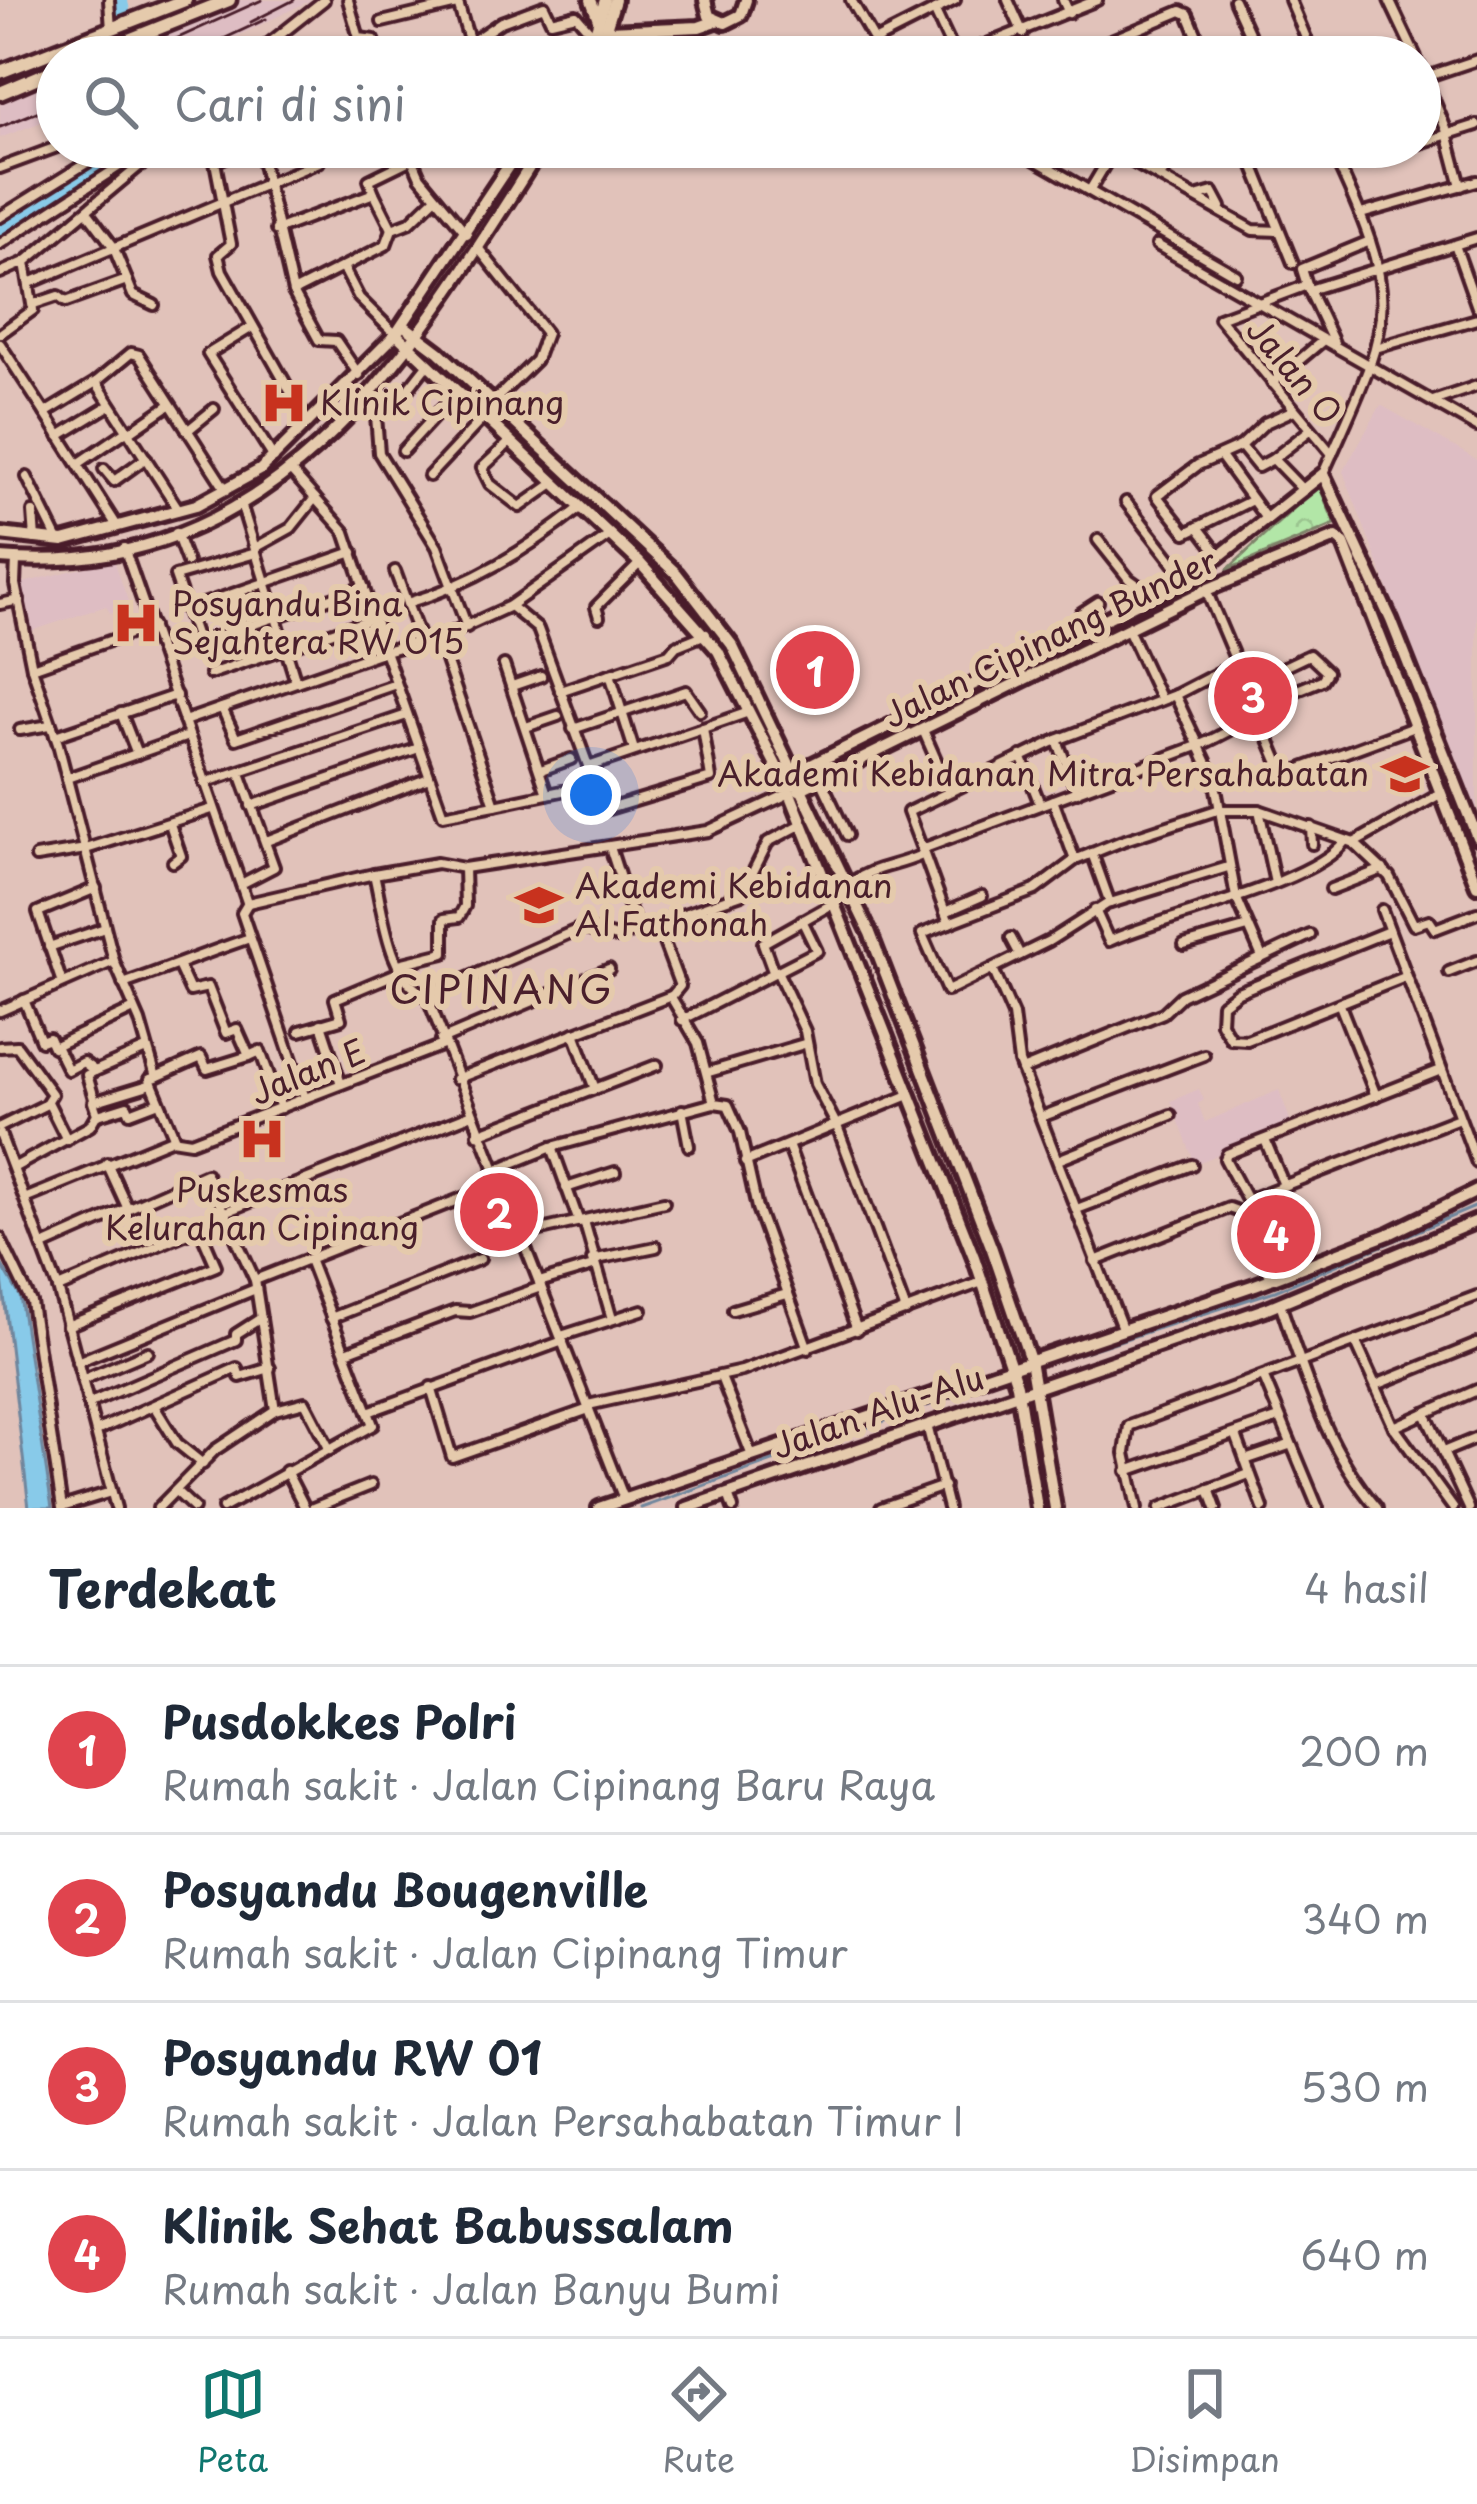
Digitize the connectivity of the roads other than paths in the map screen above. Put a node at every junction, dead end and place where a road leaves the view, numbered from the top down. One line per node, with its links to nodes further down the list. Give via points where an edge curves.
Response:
1 (109, 0): 32 (street)
2 (185, 0): 22 (main road)
3 (229, 0): 32 (main road, via 154,32)
4 (324, 0): 35 (street)
5 (348, 0): 36 (street)
6 (523, 0): 24 (street)
7 (592, 0): 29 (main road)
8 (605, 0): 29 (main road)
9 (619, 0): 29 (main road)
10 (746, 0): 27 (main road, via 734,21)
11 (851, 0): 41 (street)
12 (955, 0): 23 (street)
13 (1008, 0): 31 (street)
14 (1063, 0): 25 (street)
15 (1097, 0): 25 (street)
16 (1159, 0): 26 (street)
17 (1234, 0): 47 (street)
18 (1290, 0): 48 (street)
19 (1390, 0): 49 (street)
20 (457, 2): 28 (street); 37 (street)
21 (705, 4): 27 (main road); 30 (main road)
22 (153, 9): 32 (main road)
23 (934, 10): 42 (street); 43 (street)
24 (526, 11): 38 (street); 39 (street, via 545,6 552,21 576,15)
25 (1069, 13): 31 (street)
26 (1165, 16): 45 (street); 46 (street, via 1188,14)
27 (716, 21): 30 (main road)
28 (382, 22)
29 (606, 24): 30 (main road); 39 (main road); 40 (main road)
30 (676, 28)
31 (1023, 33): 44 (street)
32 (117, 34): 33 (main road); 34 (main road)
33 (92, 36)
34 (114, 36)
35 (285, 36)
36 (358, 36)
37 (468, 36)
38 (482, 36)
39 (594, 36)
40 (603, 36)
41 (872, 36)
42 (882, 36)
43 (946, 36)
44 (1014, 36)
45 (1119, 36)
46 (1197, 36)
47 (1251, 36)
48 (1305, 36)
49 (1406, 36)
50 (36, 56): 52 (main road)
51 (1477, 60): 53 (street)
52 (0, 72)
53 (1441, 74)
54 (36, 77): 55 (main road)
55 (0, 93)
56 (1441, 120): 58 (street)
57 (1477, 125): 58 (street)
58 (1448, 135): 59 (street); 81 (street)
59 (1441, 137)
60 (36, 155): 61 (street)
61 (0, 168)
62 (80, 168): 88 (street)
63 (111, 168): 95 (street)
64 (139, 168): 86 (street)
65 (216, 168): 85 (street)
66 (267, 168): 79 (street)
67 (303, 168): 79 (street)
68 (386, 168): 83 (street, via 368,180)
69 (420, 168): 84 (street)
70 (504, 168): 92 (main road)
71 (529, 168): 99 (main road)
72 (1051, 168): 82 (street)
73 (1102, 168): 82 (street)
74 (1146, 168): 78 (street)
75 (1166, 168): 78 (street)
76 (1254, 168): 91 (street)
77 (1340, 168): 87 (street)
78 (1160, 176): 91 (street, via 1260,233)
79 (271, 180): 85 (street); 90 (street)
80 (1477, 181): 81 (street)
81 (1461, 186): 87 (street)
82 (1090, 190): 105 (street)
83 (374, 193): 89 (street); 90 (street)
84 (436, 196): 89 (street); 92 (street)
85 (222, 200): 98 (street); 115 (street, via 231,244 218,257)
86 (88, 213): 98 (street); 100 (street)
87 (1361, 214): 94 (street)
88 (0, 217)
89 (392, 229): 102 (street, via 386,245)
90 (276, 230): 109 (street)
91 (1279, 231): 101 (street)
92 (467, 234): 116 (main road)
93 (1477, 238): 97 (street)
94 (1370, 241): 103 (street); 108 (street, via 1302,268)
95 (0, 244)
96 (1157, 245): 111 (street)
97 (1455, 245): 103 (street); 113 (street)
98 (113, 246): 106 (street); 107 (street)
99 (478, 249): 118 (main road); 134 (street, via 546,334 536,360)
100 (25, 262): 104 (street); 107 (street)
101 (1293, 263)
102 (343, 267): 109 (street); 116 (street, via 364,304)
103 (1378, 269): 108 (street); 122 (street, via 1385,311)
104 (0, 273)
105 (1236, 274)
106 (127, 280): 110 (street, via 66,302 58,296); 112 (street, via 134,296)
107 (32, 282): 110 (street)
108 (1308, 287): 111 (street); 121 (street)
109 (292, 292): 126 (street, via 319,340 336,341)
110 (33, 304): 117 (street)
111 (1260, 304): 119 (street); 128 (street, Jalan O, via 1219,318)
112 (154, 305)
113 (1477, 307)
114 (1477, 319): 122 (street)
115 (252, 327): 141 (street); 152 (street, via 208,354)
116 (397, 328): 118 (main road); 123 (main road); 126 (main road)
117 (0, 334)
118 (418, 335): 123 (main road); 134 (main road)
119 (1322, 342): 121 (street); 128 (street)
120 (0, 344): 139 (street)
121 (1334, 345): 125 (street)
122 (1379, 347): 125 (street)
123 (409, 348): 124 (main road); 132 (main road)
124 (428, 365): 130 (main road); 131 (street)
125 (1371, 368): 133 (street); 150 (street)
126 (359, 376): 141 (main road)
127 (96, 382): 135 (street); 136 (street, via 136,352); 139 (street)
128 (1272, 383): 138 (street, Jalan O)
129 (1477, 386): 133 (street)
130 (458, 391): 140 (main road); 149 (street)
131 (400, 398)
132 (362, 401): 157 (main road); 194 (street, via 376,416 379,453)
133 (1431, 402): 142 (street)
134 (492, 403): 162 (main road)
135 (110, 405): 144 (street); 146 (street)
136 (169, 405): 144 (street); 145 (street)
137 (214, 409): 145 (street)
138 (1294, 410): 143 (street, Jalan O); 148 (street, via 1264,423)
139 (45, 413): 146 (street)
140 (484, 417): 147 (main road); 159 (street)
141 (308, 423): 152 (main road)
142 (1477, 427)
143 (1310, 430): 150 (street, Jalan O); 154 (street)
144 (129, 431): 151 (street); 155 (street)
145 (187, 432): 164 (street)
146 (59, 436): 155 (street)
147 (510, 442): 161 (main road); 161 (street, via 482,468 490,484 520,507)
148 (1241, 446): 153 (street); 154 (street, via 1258,466)
149 (403, 451)
150 (1332, 454): 158 (street)
151 (146, 458): 156 (street, via 114,482); 171 (street)
152 (274, 458): 164 (main road)
153 (1222, 458): 167 (street); 175 (street, via 1157,495 1184,532)
154 (1273, 459): 163 (street)
155 (78, 464): 174 (street)
156 (104, 470)
157 (291, 471): 165 (street); 169 (main road)
158 (1323, 474): 163 (main road, Jalan Cipinang Bunder); 206 (main road)
159 (429, 476)
160 (27, 477): 181 (street)
161 (554, 483): 170 (main road)
162 (583, 488): 166 (main road); 170 (main road)
163 (1302, 489): 173 (main road, Jalan Cipinang Bunder)
164 (227, 491): 171 (main road)
165 (315, 498): 183 (street, via 291,528); 184 (street)
166 (596, 501): 170 (main road); 263 (main road, via 721,626)
167 (1250, 501): 173 (street); 175 (street)
168 (1126, 502): 191 (street)
169 (242, 507): 176 (main road); 183 (street)
170 (579, 507): 178 (main road); 194 (street)
171 (179, 510): 174 (main road)
172 (33, 512): 179 (street)
173 (1268, 520): 185 (main road, Jalan Cipinang Bunder)
174 (117, 526): 181 (main road)
175 (1198, 527): 185 (street)
176 (176, 533): 182 (main road); 188 (street)
177 (0, 534): 179 (main road)
178 (610, 535): 189 (main road); 201 (street)
179 (35, 539): 181 (main road)
180 (1098, 540): 196 (street)
181 (58, 541)
182 (124, 547): 187 (main road); 207 (street)
183 (255, 550): 192 (street); 202 (street, via 175,576)
184 (353, 552): 192 (street); 193 (street)
185 (1220, 556): 191 (main road, Jalan Cipinang Bunder)
186 (0, 558): 187 (main road)
187 (16, 560): 197 (street)
188 (188, 562)
189 (640, 563): 203 (street, via 596,607); 212 (main road)
190 (395, 571): 199 (street)
191 (1186, 579): 196 (main road, Jalan Cipinang Bunder)
192 (264, 584): 202 (street); 204 (street)
193 (364, 587): 204 (street); 205 (street)
194 (455, 589): 199 (street); 208 (street)
195 (1206, 590): 210 (main road, Jalan Cipinang Bunder, via 1336,537); 211 (main road, Jalan Cipinang Bunder); 217 (street)
196 (1153, 596): 209 (main road, Jalan Cipinang Bunder)
197 (19, 601): 200 (street); 220 (street)
198 (1098, 602): 209 (street, via 1081,613)
199 (407, 603): 214 (street)
200 (0, 604)
201 (510, 606): 208 (street); 230 (street, via 538,629)
202 (186, 610): 204 (street, via 198,643)
203 (599, 617)
204 (275, 618): 215 (street)
205 (374, 618): 215 (street); 216 (street)
206 (1391, 620): 210 (main road); 289 (main road)
207 (152, 626): 220 (street); 231 (street)
208 (466, 627): 213 (street)
209 (1090, 627): 219 (main road, Jalan Cipinang Bunder)
210 (1376, 628): 245 (main road)
211 (1128, 629): 226 (main road, Jalan Cipinang Bunder); 234 (street)
212 (708, 634): 222 (street); 239 (main road)
213 (438, 638): 214 (street); 278 (street)
214 (421, 641): 216 (street)
215 (285, 648): 221 (street); 225 (street)
216 (385, 651): 225 (street); 227 (street)
217 (1235, 664): 229 (street); 232 (street)
218 (503, 665): 228 (street)
219 (1008, 667): 224 (main road, Jalan Cipinang Bunder); 226 (main road, via 1007,679)
220 (32, 668): 244 (street)
221 (210, 674)
222 (610, 674): 230 (street); 238 (street)
223 (541, 676): 228 (street)
224 (980, 681): 233 (main road, via 991,688); 263 (main road, Jalan Cipinang Bunder)
225 (296, 682): 235 (street)
226 (1018, 682): 233 (main road, Jalan Cipinang Bunder)
227 (396, 684): 235 (street, via 234,740); 241 (street)
228 (512, 686): 246 (street)
229 (1244, 686): 240 (street); 240 (street, via 1309,655 1327,672)
230 (560, 691): 249 (street)
231 (176, 695): 237 (street); 243 (street)
232 (1175, 695): 234 (street); 254 (street)
233 (986, 697): 248 (main road, Jalan Cipinang Bunder)
234 (1160, 700): 253 (street)
235 (222, 708): 243 (street)
236 (700, 711): 238 (street, via 686,691)
237 (121, 712): 251 (street); 257 (street)
238 (622, 712): 249 (street); 256 (street)
239 (749, 712): 247 (street); 266 (main road)
240 (1254, 712): 245 (street, via 1289,777); 254 (street, via 1234,732)
241 (407, 715): 255 (street); 262 (street)
242 (558, 716): 246 (street)
243 (184, 722): 252 (street)
244 (50, 725): 250 (street); 251 (street)
245 (1414, 727): 276 (main road)
246 (526, 728): 261 (street)
247 (703, 728): 256 (street); 282 (street, via 711,778)
248 (923, 728): 268 (main road, Jalan Cipinang Bunder); 272 (street)
249 (573, 729): 260 (street)
250 (20, 730)
251 (56, 736): 264 (street)
252 (188, 736): 257 (street); 269 (street)
253 (1057, 740): 258 (street); 273 (street)
254 (1200, 745): 273 (street); 283 (street, via 1218,790)
255 (419, 748): 265 (street); 280 (street)
256 (634, 750): 260 (street)
257 (137, 754): 264 (street)
258 (1021, 756): 272 (street); 279 (street)
259 (571, 759): 261 (street)
260 (588, 767): 267 (street)
261 (541, 770): 275 (street)
262 (240, 773): 269 (street); 280 (street)
263 (796, 773): 266 (main road, Jalan Cipinang Bunder); 271 (main road)
264 (67, 778): 294 (street)
265 (429, 778): 278 (street, via 443,815); 290 (street)
266 (783, 779): 274 (main road)
267 (594, 782)
268 (822, 782): 271 (main road, Jalan Cipinang Bunder); 288 (street)
269 (205, 783): 281 (street)
270 (582, 787): 275 (street)
271 (805, 788): 274 (main road, Jalan Cipinang Bunder); 306 (main road)
272 (949, 788): 295 (street, via 909,808)
273 (1077, 791): 277 (street)
274 (790, 793): 286 (main road); 293 (street, via 708,831)
275 (547, 794): 278 (street)
276 (1440, 794): 291 (street); 307 (main road)
277 (1053, 800): 279 (street); 298 (street)
278 (495, 805)
279 (1041, 805): 295 (street)
280 (251, 806): 290 (street)
281 (212, 809): 285 (street); 304 (street)
282 (605, 810)
283 (1217, 810): 284 (street); 296 (street); 301 (street)
284 (1259, 810): 287 (street); 305 (street)
285 (170, 824): 294 (street); 299 (street, via 181,856)
286 (802, 824): 313 (main road); 321 (street, via 768,842 742,894)
287 (1311, 827): 291 (street); 292 (street)
288 (847, 835)
289 (1477, 837)
290 (268, 840): 304 (street, via 273,870)
291 (1349, 843): 302 (street); 305 (street)
292 (1312, 844)
293 (610, 847): 300 (street); 324 (street)
294 (86, 849): 297 (street); 308 (street)
295 (922, 852): 306 (street); 317 (street)
296 (1092, 853): 298 (street); 314 (street)
297 (36, 857)
298 (1075, 860): 320 (street, via 1035,890)
299 (172, 862)
300 (464, 868): 303 (street, via 437,863); 336 (street, via 465,906 444,919 445,952)
301 (1228, 868): 311 (street); 314 (street)
302 (1384, 869): 309 (street); 318 (street, via 1414,925 1429,920 1434,929)
303 (374, 874): 312 (street); 336 (street)
304 (241, 884): 312 (street)
305 (1275, 884): 311 (street)
306 (847, 885): 448 (main road)
307 (1477, 886)
308 (96, 888): 323 (street); 330 (street, via 38,912)
309 (1331, 890)
310 (982, 896): 317 (street)
311 (1236, 897): 315 (street, via 1109,940); 322 (street)
312 (248, 903): 327 (street, via 242,913)
313 (835, 903): 319 (street); 370 (main road)
314 (1110, 903): 315 (street)
315 (1095, 910): 331 (street)
316 (1382, 910): 325 (street)
317 (945, 912): 320 (street)
318 (1477, 914)
319 (802, 920): 339 (street, via 763,943); 339 (street, via 817,951)
320 (949, 923): 338 (street, via 922,934 945,989)
321 (657, 924): 324 (street); 345 (street, via 680,986)
322 (1248, 927): 329 (street); 332 (street)
323 (105, 928): 330 (street); 333 (street)
324 (637, 931): 344 (street, via 611,937 586,926)
325 (1388, 931): 341 (street); 347 (street, via 1238,992 1219,1015 1228,1036 1247,1040)
326 (1310, 935): 332 (street)
327 (250, 938): 335 (street); 372 (street)
328 (1011, 938): 331 (street)
329 (1184, 945)
330 (49, 947): 342 (street)
331 (1020, 955): 338 (street)
332 (1262, 957): 362 (street, via 1163,1013)
333 (114, 961): 342 (street); 343 (street)
334 (1477, 961): 340 (street)
335 (178, 965): 343 (street); 360 (street, via 190,991 208,987 226,1033 237,1029)
336 (401, 967): 344 (street); 351 (street, via 335,999 341,1018)
337 (609, 969): 354 (street, Jalan E)
338 (993, 969): 362 (street, via 1013,1015)
339 (776, 972): 350 (street); 355 (street)
340 (1449, 972)
341 (1405, 977): 347 (street); 363 (street)
342 (62, 983): 346 (street)
343 (123, 984): 348 (street)
344 (427, 996): 354 (street)
345 (671, 996): 350 (street); 353 (street)
346 (24, 1000): 349 (street); 357 (street, via 41,1041)
347 (1340, 1005): 371 (street)
348 (134, 1009): 357 (street); 358 (street)
349 (0, 1011)
350 (682, 1019): 365 (street)
351 (321, 1024): 352 (street); 368 (street)
352 (301, 1030)
353 (574, 1033): 366 (street); 369 (street)
354 (442, 1042): 366 (street); 368 (street, Jalan E)
355 (804, 1044): 365 (street); 384 (street)
356 (0, 1046): 373 (street, via 24,1054 52,1094)
357 (56, 1046): 364 (street, via 68,1070 83,1062)
358 (146, 1048): 364 (street); 367 (street)
359 (1204, 1055): 382 (street)
360 (249, 1056): 367 (street, via 207,1070 201,1057); 377 (street, via 260,1051)
361 (657, 1065): 369 (street)
362 (1022, 1070): 382 (street)
363 (1441, 1070): 371 (street); 383 (street)
364 (95, 1071): 374 (street, via 87,1075)
365 (709, 1072): 376 (street)
366 (456, 1079): 380 (street)
367 (154, 1080): 374 (street); 375 (street)
368 (340, 1084): 372 (street, Jalan E)
369 (595, 1089): 386 (street)
370 (909, 1095): 384 (street); 422 (main road)
371 (1376, 1096): 389 (street)
372 (305, 1098): 377 (street, Jalan E)
373 (48, 1102): 385 (street); 388 (street)
374 (95, 1102): 379 (street)
375 (159, 1102): 379 (street); 387 (street)
376 (714, 1102): 378 (street); 394 (street, via 728,1105)
377 (281, 1108): 387 (street, Jalan E, via 191,1142)
378 (682, 1110): 391 (street); 392 (street)
379 (98, 1114): 388 (street)
380 (470, 1115): 386 (street); 409 (street)
381 (1171, 1115): 393 (street)
382 (1041, 1117): 393 (street)
383 (1459, 1118): 396 (street); 402 (street)
384 (837, 1126): 390 (street); 431 (street)
385 (0, 1131): 398 (street)
386 (478, 1134): 399 (street)
387 (175, 1138): 395 (street)
388 (67, 1140): 398 (street)
389 (1265, 1140): 402 (street); 402 (street, via 1225,1157 1244,1199)
390 (788, 1145): 394 (street); 437 (street)
391 (689, 1146)
392 (552, 1147): 399 (street); 403 (street)
393 (1058, 1160): 408 (street)
394 (745, 1162): 426 (street)
395 (107, 1163): 405 (street); 407 (street)
396 (1477, 1163)
397 (1192, 1165): 408 (street)
398 (15, 1167): 405 (street)
399 (493, 1171): 401 (street)
400 (615, 1172): 403 (street)
401 (498, 1184): 413 (street); 419 (street)
402 (1284, 1185)
403 (566, 1188): 410 (street)
404 (1477, 1191): 421 (main road)
405 (27, 1198): 415 (street)
406 (664, 1202): 410 (street)
407 (128, 1209): 409 (street, via 206,1174); 415 (street)
408 (1077, 1209): 418 (street)
409 (226, 1214): 412 (street); 423 (street)
410 (581, 1221): 413 (street); 420 (street)
411 (1477, 1222): 428 (main road)
412 (199, 1228): 425 (street); 435 (street, via 216,1266)
413 (519, 1235): 424 (street)
414 (0, 1238): 487 (street, via 32,1302)
415 (45, 1245): 425 (street)
416 (656, 1247): 420 (street)
417 (480, 1259): 433 (street)
418 (1095, 1261): 421 (street, via 1229,1208 1245,1214); 436 (street)
419 (310, 1262): 423 (street); 433 (street)
420 (592, 1263): 424 (street); 434 (street)
421 (1271, 1279): 436 (main road)
422 (983, 1282): 431 (street); 447 (main road)
423 (254, 1285): 432 (street); 444 (street)
424 (540, 1285): 438 (street); 443 (street)
425 (58, 1288): 435 (street)
426 (787, 1294): 430 (street); 441 (street)
427 (1477, 1296): 440 (street)
428 (1280, 1303): 445 (street); 448 (main road)
429 (642, 1310): 434 (street)
430 (734, 1310)
431 (906, 1311): 437 (street)
432 (261, 1317): 446 (street); 456 (street, via 236,1340)
433 (331, 1318): 443 (street)
434 (612, 1319): 438 (street)
435 (67, 1326): 444 (street)
436 (1121, 1328): 448 (main road)
437 (857, 1330): 441 (street)
438 (562, 1338): 453 (street); 458 (street)
439 (1477, 1344): 452 (street)
440 (1357, 1345): 445 (street); 452 (street)
441 (808, 1348): 449 (street)
442 (148, 1352): 451 (street)
443 (346, 1352): 460 (street)
444 (77, 1362): 451 (street)
445 (1302, 1365): 450 (street); 505 (street, via 1342,1463)
446 (270, 1368): 457 (street, via 240,1377 237,1368); 459 (street)
447 (1012, 1369): 448 (main road); 454 (main road); 471 (main road)
448 (1033, 1373): 454 (main road, Jalan Alu-Alu); 500 (main road)
449 (721, 1376): 458 (street); 471 (street)
450 (1264, 1378): 462 (street); 475 (street, via 1129,1426)
451 (82, 1380): 456 (street)
452 (1376, 1385): 464 (street)
453 (430, 1387): 458 (street, via 431,1412 454,1458); 460 (street)
454 (1017, 1388): 463 (main road, Jalan Alu-Alu); 486 (main road)
455 (1477, 1390): 461 (street)
456 (88, 1404): 465 (street)
457 (154, 1406): 465 (street); 473 (street, via 177,1444)
458 (588, 1407): 485 (street)
459 (275, 1410): 469 (street, via 305,1402); 473 (street)
460 (368, 1412): 469 (street, via 373,1425)
461 (1426, 1413): 464 (street); 470 (street)
462 (1279, 1418): 466 (street); 468 (street)
463 (926, 1424): 478 (street); 484 (main road, Jalan Alu-Alu)
464 (1394, 1427): 506 (street)
465 (96, 1431): 481 (street)
466 (1236, 1435): 472 (street); 475 (street)
467 (1477, 1438): 470 (street)
468 (1289, 1445): 472 (street); 504 (street)
469 (330, 1450): 474 (street)
470 (1443, 1452): 483 (street)
471 (752, 1456): 485 (main road)
472 (1245, 1460): 476 (street)
473 (202, 1464): 482 (street)
474 (286, 1471): 492 (street); 493 (street)
475 (1127, 1471): 501 (street)
476 (1249, 1474): 480 (street); 503 (street)
477 (371, 1485): 493 (street)
478 (944, 1486): 497 (street); 498 (street)
479 (1477, 1486): 483 (street)
480 (1209, 1489): 488 (street); 502 (street)
481 (111, 1492): 487 (street); 489 (street)
482 (178, 1492): 490 (street); 491 (street)
483 (1463, 1492): 507 (street)
484 (728, 1494): 495 (main road, Jalan Alu-Alu); 496 (street)
485 (624, 1499): 494 (main road)
486 (1037, 1506): 499 (street)
487 (62, 1507)
488 (1166, 1507)
489 (116, 1508)
490 (158, 1508)
491 (194, 1508)
492 (223, 1508)
493 (309, 1508)
494 (599, 1508)
495 (687, 1508)
496 (733, 1508)
497 (881, 1508)
498 (948, 1508)
499 (1022, 1508)
500 (1055, 1508)
501 (1137, 1508)
502 (1216, 1508)
503 (1263, 1508)
504 (1318, 1508)
505 (1377, 1508)
506 (1453, 1508)
507 (1469, 1508)

